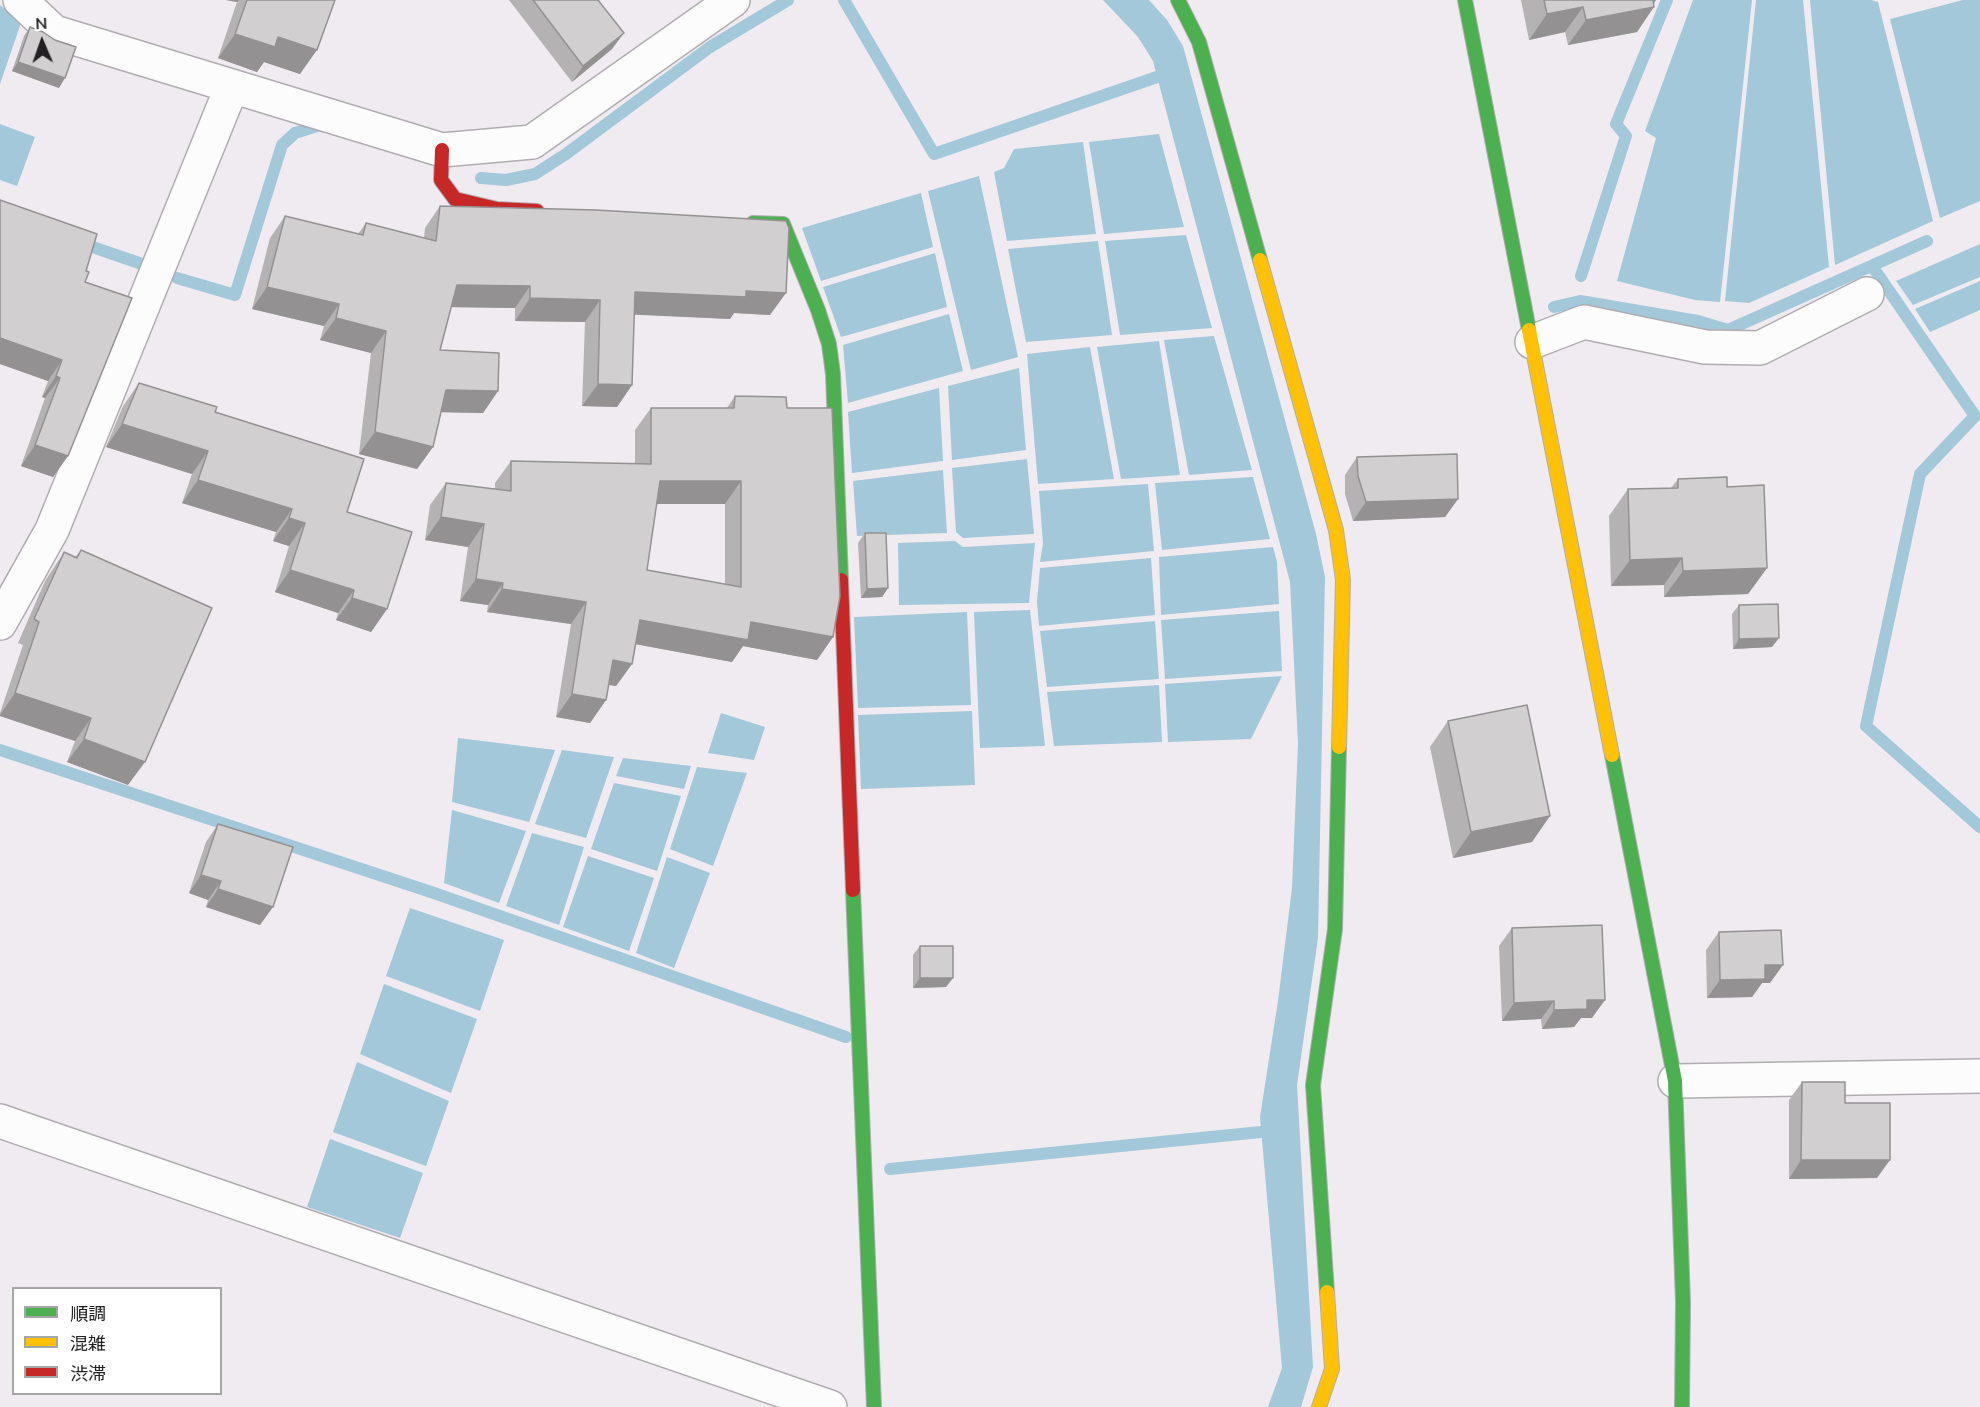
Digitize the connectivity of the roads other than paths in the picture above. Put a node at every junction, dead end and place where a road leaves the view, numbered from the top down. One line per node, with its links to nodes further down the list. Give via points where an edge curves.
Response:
1 (20, 0): 5 (street, via 54,32)
2 (733, 0): 6 (street, via 532,142)
3 (1178, 0): 17 (street, via 1199,42 1336,530 1343,580 1335,930 1313,1085 1332,1369)
4 (1465, 0): 10 (street)
5 (232, 86): 6 (street); 11 (street, via 52,530)
6 (442, 150): 7 (street, via 441,180 455,199 497,208)
7 (545, 211)
8 (736, 222): 16 (street, via 783,224 830,345)
9 (1867, 294): 10 (street, via 1760,348 1704,347 1584,322)
10 (1532, 342): 13 (street)
11 (5, 603)
12 (1980, 1076): 13 (street)
13 (1675, 1081): 18 (street, via 1683,1302)
14 (0, 1120): 15 (street)
15 (831, 1407)
16 (874, 1407)
17 (1319, 1407)
18 (1682, 1407)

